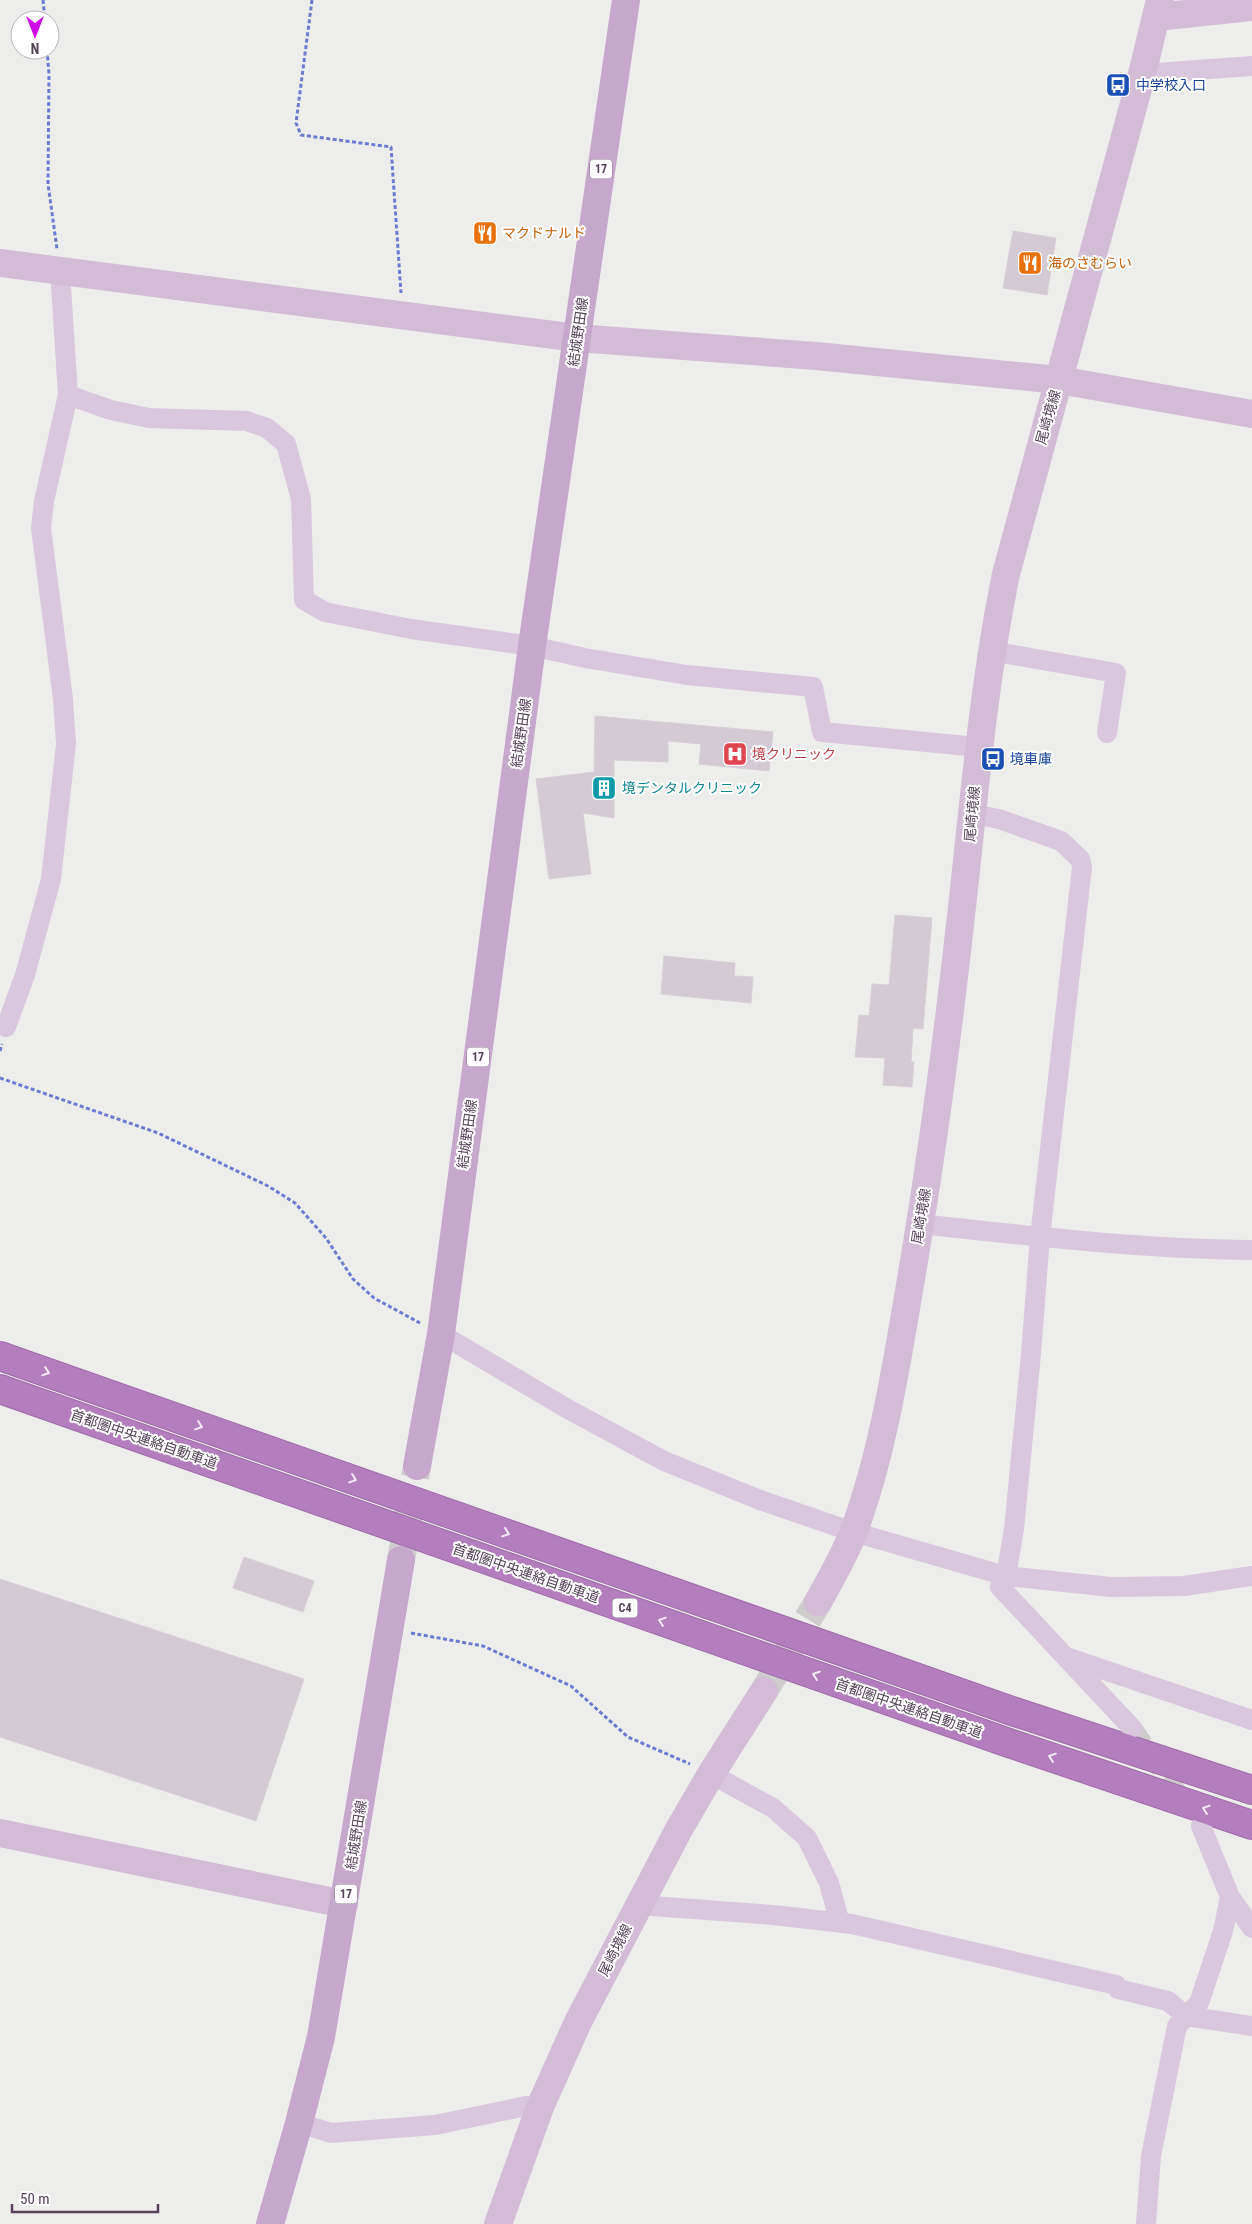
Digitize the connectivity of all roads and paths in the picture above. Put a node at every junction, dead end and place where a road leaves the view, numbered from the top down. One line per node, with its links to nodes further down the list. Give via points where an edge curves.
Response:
1 (312, 0): 10 (path, via 296,123 301,136 391,147)
2 (626, 0): 11 (main road, 結城野田線 / 17)
3 (1159, 8): 4 (main road); 7 (main road, 尾崎境線)
4 (1252, 8)
5 (48, 60): 9 (path, via 48,184)
6 (1252, 66): 7 (street)
7 (1142, 74): 12 (main road, 尾崎境線)
8 (0, 263): 9 (main road)
9 (60, 271): 10 (main road); 13 (street)
10 (403, 316): 11 (main road)
11 (577, 338): 12 (main road, via 816,356); 15 (main road, 結城野田線 / 17)
12 (1059, 380): 14 (main road); 16 (main road, 尾崎境線, via 1018,521)
13 (68, 395): 15 (street, via 111,410 149,418 246,421 267,428 286,444 301,499 304,600 325,612 411,629); 20 (street, via 44,500 41,528 66,744 51,879 25,975)
14 (1252, 414)
15 (532, 646): 18 (street, via 687,675 813,687 822,732); 25 (main road, 結城野田線 / 17)
16 (991, 651): 17 (street, via 1116,673); 18 (main road, 尾崎境線)
17 (1107, 732)
18 (978, 747): 19 (main road, 尾崎境線)
19 (972, 814): 22 (main road, 尾崎境線); 23 (street, via 999,819 1061,841 1080,859 1082,868)
20 (6, 1027)
21 (0, 1078): 25 (path, via 158,1133 268,1186 295,1203 326,1238 353,1279 374,1298)
22 (920, 1224): 23 (street); 29 (main road, 尾崎境線, via 885,1420)
23 (1040, 1237): 24 (street); 31 (street, via 1032,1354)
24 (1252, 1250)
25 (441, 1334): 28 (main road, 結城野田線 / 17); 29 (street, via 664,1461 760,1500)
26 (0, 1356): 40 (highway, C4, one-way to 40, via 1015,1712)
27 (0, 1389): 41 (highway, 首都圏中央連絡自動車道 / C4, one-way to 27, via 1000,1740)
28 (417, 1466)
29 (853, 1532): 31 (street); 33 (main road, 尾崎境線)
30 (401, 1560): 34 (main road, 結城野田線 / 17)
31 (1006, 1576): 32 (street, via 1111,1587 1184,1586); 35 (street, via 1000,1587)
32 (1252, 1576)
33 (818, 1602)
34 (390, 1628): 39 (path, via 483,1646 571,1686 628,1737); 45 (main road, 結城野田線 / 17)
35 (1066, 1657): 37 (street); 38 (street)
36 (764, 1691): 39 (main road, 尾崎境線)
37 (1252, 1720)
38 (1132, 1728)
39 (711, 1774): 46 (main road, 尾崎境線); 47 (street, via 773,1808 807,1838 829,1883)
40 (1252, 1790)
41 (1252, 1824)
42 (1201, 1826): 44 (street)
43 (0, 1833): 45 (main road)
44 (1230, 1897): 48 (street); 49 (street, via 1223,1931 1198,2003)
45 (344, 1904): 52 (main road, 結城野田線 / 17, via 321,2037)
46 (638, 1905): 47 (street); 51 (main road, 尾崎境線, via 578,2022)
47 (840, 1923): 49 (street, via 1116,1985 1118,1989 1168,2001)
48 (1252, 1928)
49 (1186, 2016): 50 (street); 55 (street, via 1177,2026 1153,2147)
50 (1252, 2026)
51 (540, 2107): 52 (street, via 526,2106 436,2125 331,2133); 54 (main road, 尾崎境線)
52 (299, 2123): 53 (main road, 結城野田線 / 17)
53 (270, 2224)
54 (498, 2224)
55 (1146, 2224)

